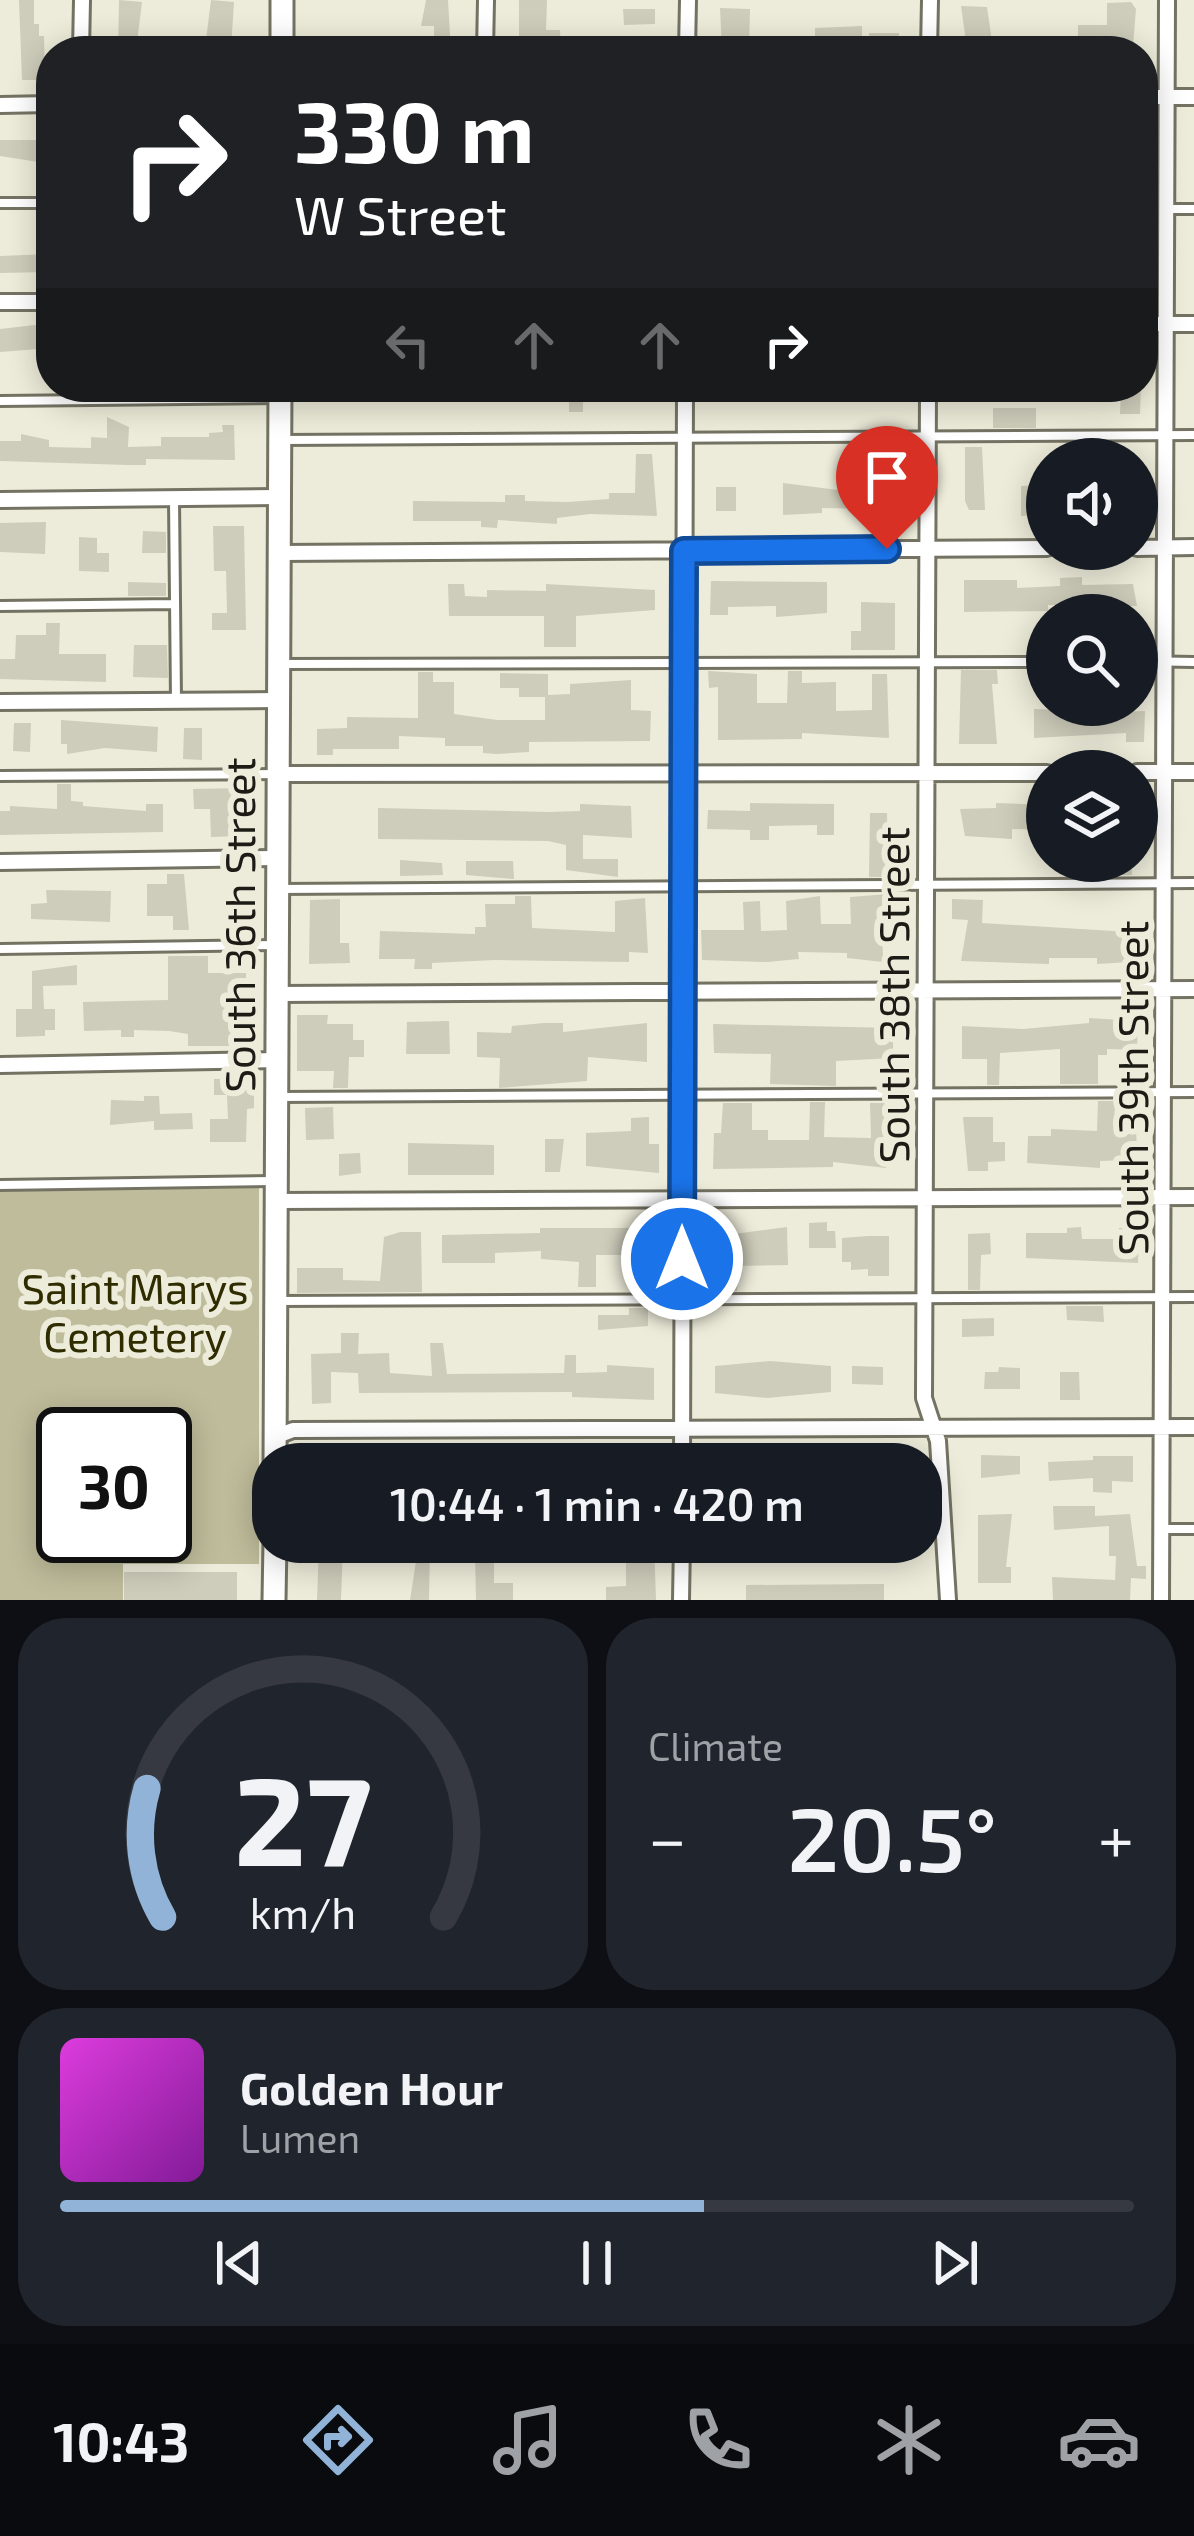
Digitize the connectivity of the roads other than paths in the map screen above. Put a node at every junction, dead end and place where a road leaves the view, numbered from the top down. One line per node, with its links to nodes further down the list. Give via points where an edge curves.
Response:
1 (82, 0): 7 (street)
2 (282, 0): 8 (main road)
3 (486, 0): 9 (street)
4 (688, 0): 10 (street)
5 (930, 0): 11 (street)
6 (1167, 0): 13 (street, South 39th Street)
7 (81, 36)
8 (282, 36)
9 (485, 36)
10 (687, 36)
11 (929, 36)
12 (1158, 97): 13 (street)
13 (1168, 97): 14 (street); 19 (street, South 39th Street)
14 (1194, 97)
15 (0, 104): 16 (street)
16 (36, 104)
17 (0, 203): 18 (lane)
18 (36, 203)
19 (1167, 209): 20 (lane); 24 (street, South 39th Street)
20 (1194, 209)
21 (0, 302): 22 (street)
22 (36, 302)
23 (1158, 324): 24 (street)
24 (1166, 324): 25 (street); 31 (street, South 39th Street)
25 (1194, 324)
26 (36, 400): 27 (lane)
27 (0, 401)
28 (280, 402): 35 (main road, South 36th Street)
29 (685, 402): 34 (street)
30 (928, 402): 33 (street, South 38th Street)
31 (1166, 435): 32 (lane); 33 (lane); 41 (street, South 39th Street)
32 (1194, 435)
33 (928, 436): 34 (lane); 43 (street, South 38th Street)
34 (685, 439): 35 (lane); 44 (street)
35 (279, 440): 37 (main road, South 36th Street)
36 (174, 497): 37 (street); 38 (street); 46 (lane)
37 (278, 497): 45 (main road, South 36th Street)
38 (0, 500)
39 (1026, 548): 43 (street)
40 (1158, 548): 41 (street)
41 (1166, 548): 42 (street); 50 (street, South 39th Street)
42 (1194, 548)
43 (928, 549): 44 (street); 52 (street, South 38th Street)
44 (684, 551): 45 (street); 54 (street)
45 (279, 553): 53 (main road, South 36th Street)
46 (175, 604): 47 (lane); 55 (lane)
47 (0, 606)
48 (1026, 662): 52 (lane)
49 (1158, 662): 50 (lane)
50 (1167, 662): 51 (lane); 59 (street, South 39th Street)
51 (1194, 662)
52 (927, 663): 54 (lane); 61 (street, South 38th Street)
53 (278, 664): 54 (lane); 56 (main road, South 36th Street)
54 (684, 664): 64 (street)
55 (176, 700): 56 (street); 57 (street)
56 (278, 700): 63 (main road, South 36th Street)
57 (0, 702)
58 (1158, 772): 59 (street)
59 (1165, 772): 60 (street); 69 (street, South 39th Street)
60 (1194, 772)
61 (926, 773): 62 (street); 64 (street); 68 (street, South 38th Street)
62 (1026, 773)
63 (278, 774): 64 (street); 65 (lane); 66 (main road, South 36th Street)
64 (683, 775): 71 (street)
65 (0, 776)
66 (277, 858): 67 (street); 72 (main road, South 36th Street)
67 (0, 862)
68 (925, 884): 69 (lane); 71 (lane); 77 (street, South 38th Street)
69 (1165, 884): 70 (lane); 75 (street, South 39th Street)
70 (1194, 884)
71 (684, 888): 72 (lane); 78 (street)
72 (277, 889): 73 (main road, South 36th Street)
73 (278, 945): 74 (lane); 79 (main road, South 36th Street)
74 (0, 949)
75 (1164, 989): 76 (street); 77 (street); 82 (street, South 39th Street)
76 (1194, 989)
77 (925, 991): 78 (street); 84 (street, South 38th Street)
78 (682, 992): 79 (street); 85 (street)
79 (278, 994): 80 (main road, South 36th Street)
80 (276, 1060): 81 (street); 86 (main road, South 36th Street)
81 (0, 1065)
82 (1163, 1092): 83 (lane); 84 (lane); 89 (street, South 39th Street)
83 (1194, 1092)
84 (925, 1094): 85 (lane); 91 (street, South 38th Street)
85 (682, 1095): 86 (lane); 92 (street)
86 (276, 1097): 88 (main road, South 36th Street)
87 (0, 1185): 88 (lane)
88 (277, 1191): 92 (street); 95 (main road, South 36th Street)
89 (1163, 1197): 90 (street); 91 (street); 93 (street, South 39th Street)
90 (1194, 1197)
91 (924, 1198): 92 (street); 96 (street, South 38th Street)
92 (682, 1200): 97 (street)
93 (1163, 1297): 94 (lane); 96 (lane); 98 (street, South 39th Street)
94 (1194, 1297)
95 (276, 1301): 97 (lane); 102 (main road, South 36th Street)
96 (924, 1301): 97 (lane); 100 (street, South 38th Street, via 924,1398)
97 (682, 1302): 101 (street)
98 (1162, 1427): 99 (street); 100 (street); 105 (street, South 39th Street)
99 (1194, 1427)
100 (932, 1428): 101 (street); 108 (street, South 38th Street)
101 (682, 1429): 102 (street, via 293,1430); 104 (street)
102 (275, 1437): 103 (main road, South 36th Street)
103 (275, 1443)
104 (682, 1443)
105 (1162, 1529): 106 (lane); 114 (street, South 39th Street)
106 (1194, 1529)
107 (942, 1531): 108 (lane)
108 (947, 1531): 113 (street, South 38th Street)
109 (274, 1563): 111 (main road)
110 (682, 1563): 112 (street)
111 (274, 1600)
112 (681, 1600)
113 (947, 1600)
114 (1162, 1600)

